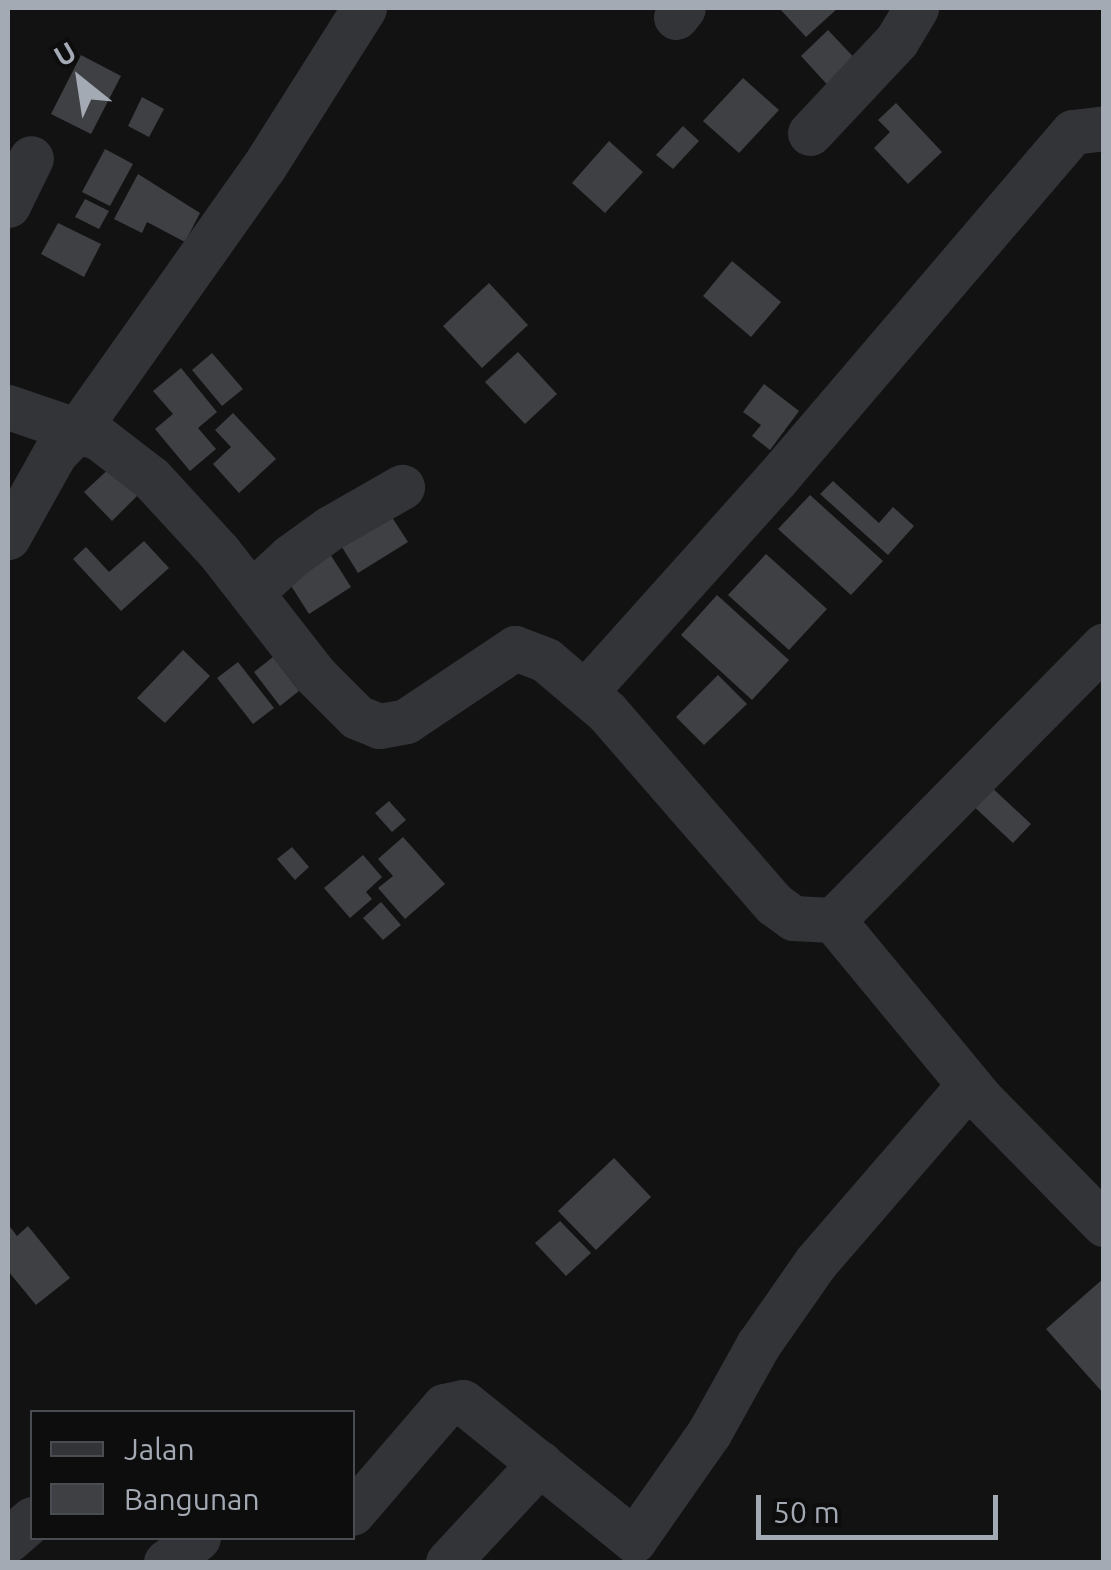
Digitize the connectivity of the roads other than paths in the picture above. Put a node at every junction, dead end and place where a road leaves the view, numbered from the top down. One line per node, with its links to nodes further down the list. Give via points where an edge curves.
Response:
1 (364, 8): 8 (street, via 263,168)
2 (916, 8): 4 (street, via 898,40)
3 (1104, 128): 13 (street, via 1073,132)
4 (810, 132)
5 (30, 158): 6 (street)
6 (8, 204)
7 (8, 406): 8 (street)
8 (78, 429): 10 (street, via 55,453); 11 (street, via 151,478)
9 (402, 487): 11 (street, via 291,556)
10 (8, 537)
11 (251, 594): 13 (street, via 336,698 379,726 406,721 516,648 546,660)
12 (1104, 645): 14 (street)
13 (585, 692): 14 (street, via 774,904 793,918)
14 (833, 920): 15 (street)
15 (969, 1084): 16 (street); 22 (street, via 816,1262 758,1345 709,1433)
16 (1104, 1224)
17 (540, 1463): 18 (street, via 476,1411 452,1401); 22 (street); 24 (street)
18 (355, 1510)
19 (30, 1521): 20 (street)
20 (8, 1540)
21 (195, 1540): 23 (street)
22 (624, 1551)
23 (166, 1562)
24 (448, 1562)

